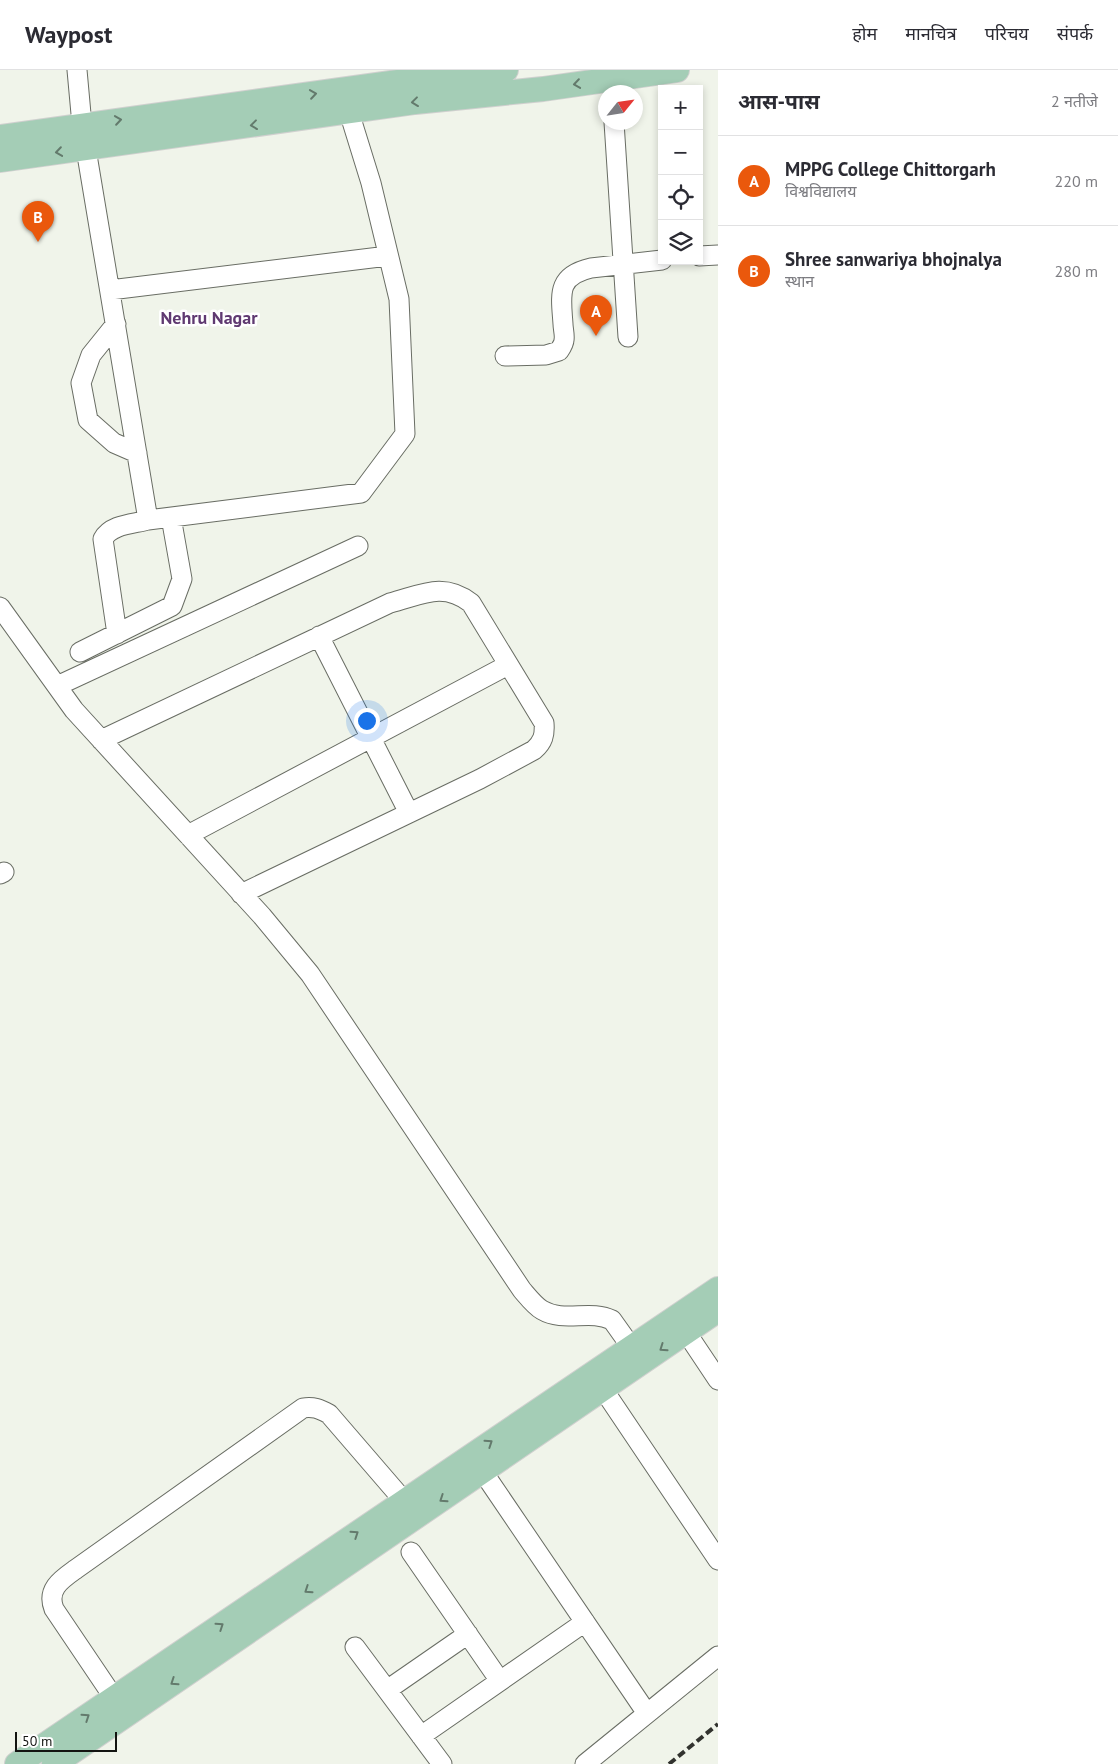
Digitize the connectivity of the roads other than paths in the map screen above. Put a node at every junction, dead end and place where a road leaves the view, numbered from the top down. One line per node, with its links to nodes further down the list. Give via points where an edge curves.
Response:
1 (77, 70): 9 (street)
2 (506, 70): 4 (main road)
3 (677, 70): 6 (main road)
4 (479, 72): 5 (main road)
5 (423, 74): 8 (main road)
6 (615, 85)
7 (598, 87): 8 (main road, one-way to 8, via 415,102)
8 (346, 101): 9 (main road, one-way to 8); 12 (main road, one-way to 12); 15 (street, via 371,183)
9 (82, 125): 11 (main road); 12 (street)
10 (615, 130): 18 (street)
11 (0, 137)
12 (86, 148): 13 (main road, one-way to 13); 19 (street)
13 (0, 160)
14 (718, 255): 16 (street)
15 (388, 256): 19 (street); 24 (street, via 399,299 405,434 361,493)
16 (703, 256)
17 (658, 260): 18 (street)
18 (623, 263): 21 (street); 22 (street, via 581,270 564,284 561,295 564,340 559,351 546,355)
19 (110, 290): 20 (street)
20 (116, 324): 23 (street); 23 (street, via 91,355 81,384 88,420 114,443)
21 (628, 336)
22 (505, 356)
23 (137, 453): 25 (street)
24 (171, 517): 25 (street); 28 (street, via 182,580 172,606)
25 (148, 520): 28 (street, via 114,528 103,539)
26 (358, 546): 32 (street)
27 (0, 607): 32 (street)
28 (117, 634): 30 (street)
29 (319, 636): 31 (street, via 390,603 435,591 449,591 460,594 471,603); 33 (street); 34 (street)
30 (80, 652)
31 (508, 665): 33 (street); 35 (street, via 544,723 540,744 480,779)
32 (57, 686): 34 (street)
33 (371, 738): 35 (street); 36 (street)
34 (101, 740): 36 (street)
35 (409, 813): 37 (street)
36 (188, 835): 37 (street)
37 (241, 894): 41 (street, via 310,974 522,1290 540,1310 564,1316 612,1320)
38 (718, 1289): 41 (main road)
39 (718, 1310): 40 (main road)
40 (686, 1332): 41 (main road, one-way to 41); 42 (street)
41 (636, 1355): 43 (main road); 45 (main road, one-way to 41)
42 (718, 1380)
43 (603, 1389): 44 (main road); 47 (street)
44 (483, 1472): 48 (street); 58 (main road, one-way to 58)
45 (404, 1501): 54 (main road, one-way to 45); 54 (street, via 328,1414 319,1409 303,1408 76,1569 54,1588 51,1596 54,1609)
46 (411, 1552): 49 (street)
47 (718, 1560)
48 (585, 1622): 52 (street); 55 (street)
49 (468, 1634): 52 (street); 53 (street)
50 (355, 1646): 53 (street)
51 (718, 1656): 55 (street)
52 (500, 1681): 56 (street)
53 (387, 1690): 56 (street)
54 (114, 1698): 57 (main road, one-way to 54)
55 (646, 1712): 60 (street)
56 (421, 1736): 59 (street)
57 (17, 1764)
58 (54, 1764)
59 (442, 1764)
60 (585, 1764)

